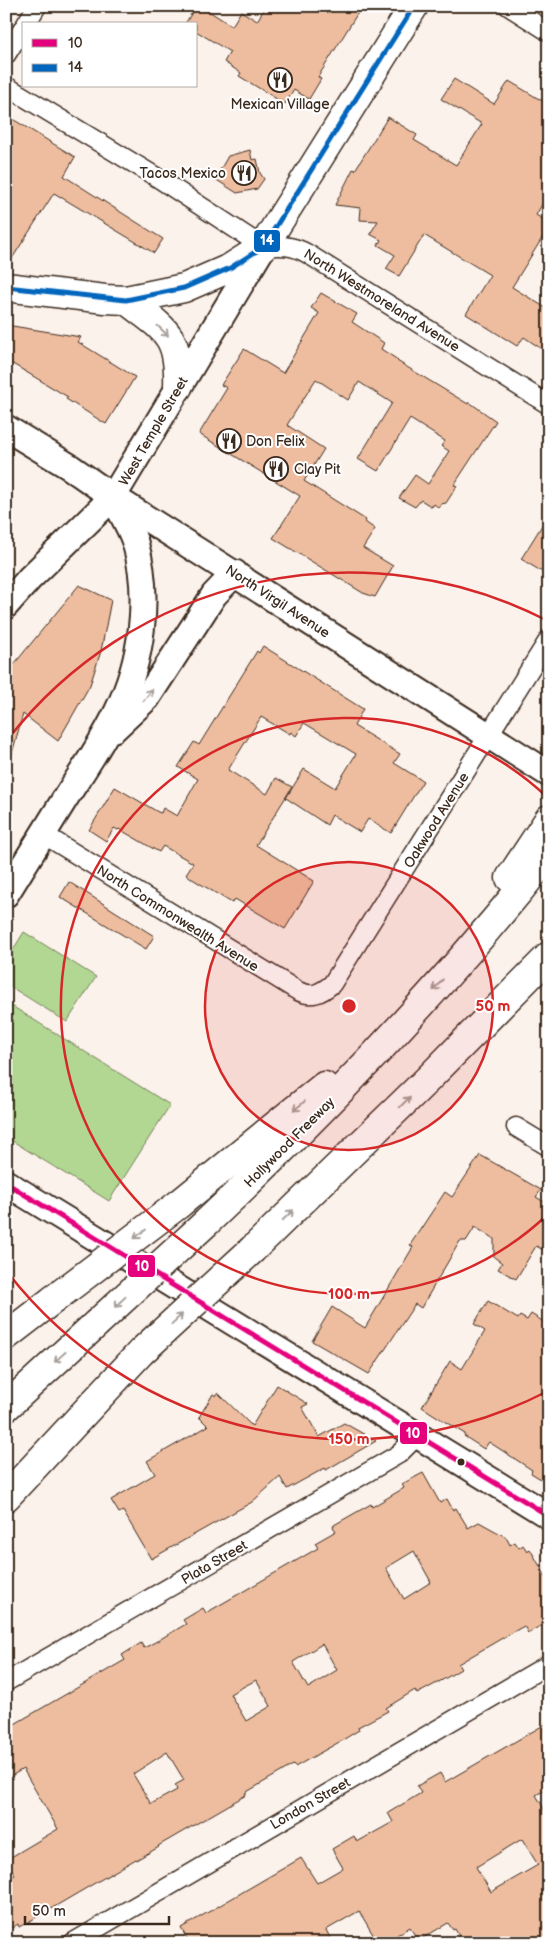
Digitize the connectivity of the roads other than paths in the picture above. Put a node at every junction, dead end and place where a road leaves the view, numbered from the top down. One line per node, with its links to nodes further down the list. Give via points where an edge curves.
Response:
1 (37, 6): 4 (street)
2 (414, 6): 9 (main road)
3 (508, 6): 6 (street)
4 (27, 22)
5 (22, 30): 7 (street)
6 (549, 32)
7 (6, 55)
8 (6, 86): 9 (street)
9 (263, 247): 11 (main road, via 200,282); 12 (main road, West Temple Street); 13 (street, North Westmoreland Avenue, via 283,245 298,248)
10 (6, 286): 11 (main road)
11 (126, 300): 12 (main road, one-way to 12, via 169,336 178,359)
12 (178, 387): 15 (main road, West Temple Street)
13 (549, 405)
14 (6, 428): 15 (main road, North Virgil Avenue)
15 (113, 497): 16 (main road, North Virgil Avenue); 17 (main road); 20 (main road, West Temple Street, via 135,541 143,582 142,612 137,654 128,686)
16 (234, 573): 19 (main road, North Virgil Avenue); 20 (main road, one-way to 16, via 147,698 214,595)
17 (6, 605)
18 (549, 639): 19 (street, Oakwood Avenue)
19 (488, 737): 21 (main road, North Virgil Avenue); 27 (street, Oakwood Avenue, via 332,984)
20 (102, 741): 23 (main road, West Temple Street)
21 (549, 774)
22 (549, 819): 24 (main road, Hollywood Freeway)
23 (43, 834): 25 (main road, West Temple Street); 27 (street, North Commonwealth Avenue, via 298,991)
24 (540, 855): 28 (main road, Hollywood Freeway, one-way to 28, via 458,962)
25 (6, 894)
26 (549, 956): 33 (main road, one-way to 26, bridge, via 414,1093)
27 (316, 995)
28 (418, 1008): 32 (main road, one-way to 32, bridge, via 179,1204); 34 (main road, Hollywood Freeway, one-way to 34, bridge, via 322,1110 208,1222)
29 (516, 1127): 30 (street)
30 (549, 1147)
31 (6, 1183): 35 (main road)
32 (6, 1336)
33 (141, 1352): 36 (main road); 37 (main road)
34 (6, 1407)
35 (417, 1436): 38 (main road); 40 (street, Plata Street, via 399,1454)
36 (6, 1476)
37 (6, 1497)
38 (549, 1516)
39 (549, 1664): 41 (street, London Street)
40 (6, 1682)
41 (72, 1943)

